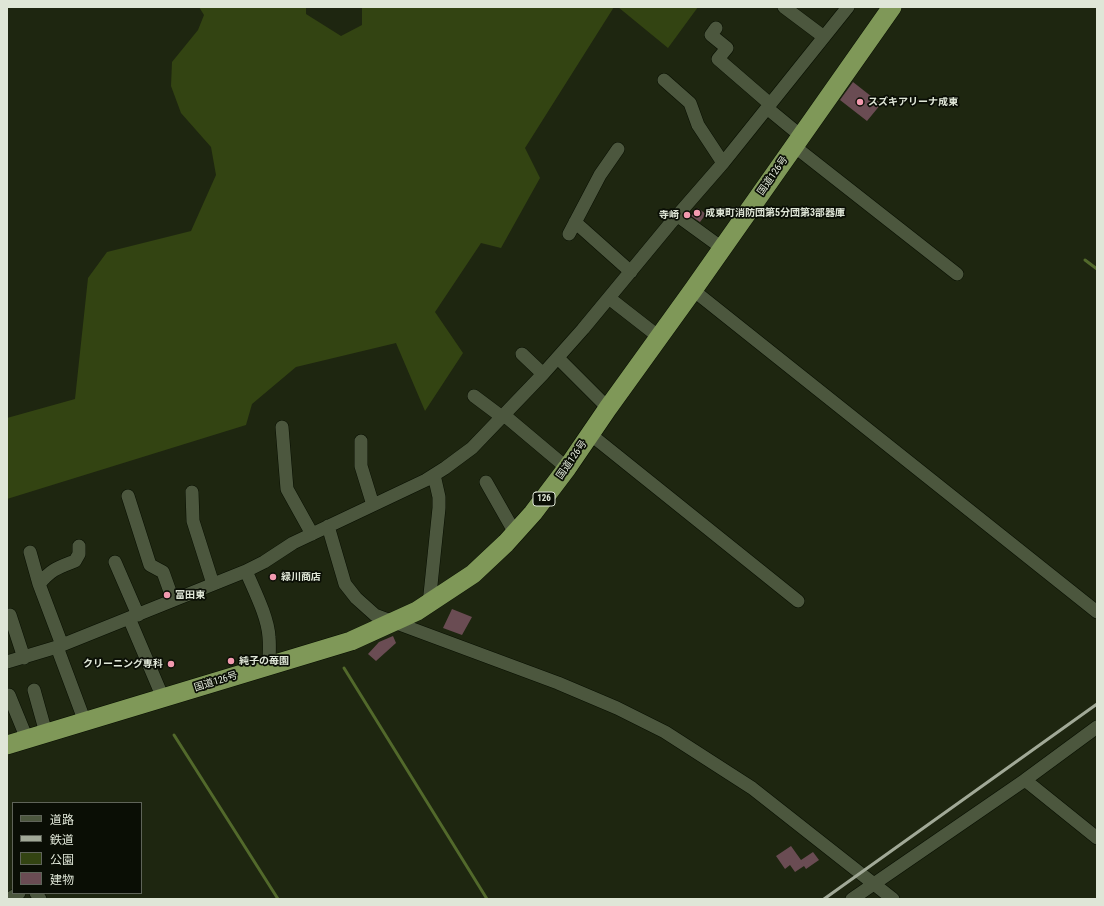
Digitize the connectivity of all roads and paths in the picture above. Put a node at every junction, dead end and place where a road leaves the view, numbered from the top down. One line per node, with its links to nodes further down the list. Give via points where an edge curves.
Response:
1 (784, 7): 5 (street)
2 (848, 7): 5 (street)
3 (892, 7): 8 (highway, 国道126号 / 126)
4 (716, 28): 7 (street, via 711,35 727,48 718,59)
5 (824, 37): 7 (street)
6 (664, 80): 10 (street, via 690,103 698,125)
7 (768, 106): 8 (street); 10 (street)
8 (797, 141): 14 (highway, 国道126号 / 126); 16 (street)
9 (618, 149): 12 (street, via 600,175)
10 (723, 163): 11 (street)
11 (678, 216): 14 (street); 15 (street)
12 (575, 222): 13 (street); 15 (street)
13 (569, 234)
14 (722, 248): 17 (highway, 国道126号 / 126)
15 (631, 272): 18 (street)
16 (957, 274)
17 (693, 290): 19 (highway, 国道126号 / 126); 47 (street)
18 (609, 298): 19 (street); 21 (street)
19 (659, 337): 24 (highway, 国道126号 / 126)
20 (522, 354): 22 (street)
21 (558, 358): 22 (street); 24 (street)
22 (543, 374): 25 (street)
23 (474, 396): 25 (street)
24 (608, 408): 27 (highway, 国道126号 / 126)
25 (503, 416): 29 (street); 30 (street, via 472,448)
26 (282, 427): 37 (street, via 287,489)
27 (590, 434): 29 (highway, 国道126号 / 126); 45 (street)
28 (361, 441): 34 (street, via 361,466)
29 (567, 468): 36 (highway, 国道126号 / 126, via 534,513)
30 (434, 475): 34 (street); 46 (street, via 439,508)
31 (486, 482): 36 (street)
32 (192, 492): 43 (street, via 193,521)
33 (128, 496): 44 (street, via 150,565 162,572)
34 (373, 505): 35 (street)
35 (328, 526): 37 (street); 50 (street, via 346,584 375,616)
36 (515, 533): 46 (highway, 国道126号 / 126, via 473,574)
37 (312, 534): 41 (street)
38 (79, 546): 42 (street, via 75,562 55,568)
39 (30, 552): 42 (street)
40 (115, 562): 49 (street)
41 (246, 571): 43 (street); 54 (street, via 267,625)
42 (39, 584): 51 (street)
43 (213, 584): 44 (street)
44 (173, 600): 49 (street)
45 (798, 601)
46 (430, 604): 50 (highway, 国道126号 / 126)
47 (1097, 612)
48 (10, 615): 52 (street)
49 (134, 616): 51 (street); 57 (street)
50 (394, 623): 54 (highway, 国道126号 / 126, via 351,641); 65 (street, via 558,683 665,732 752,788)
51 (59, 646): 52 (street); 58 (street)
52 (24, 658): 53 (street)
53 (7, 662)
54 (269, 666): 57 (highway, 国道126号 / 126)
55 (34, 690): 60 (street)
56 (9, 695): 61 (street)
57 (163, 698): 58 (highway, 国道126号 / 126)
58 (85, 722): 60 (highway, 国道126号 / 126)
59 (1097, 727): 63 (street)
60 (46, 733): 61 (highway, 国道126号 / 126)
61 (27, 739): 62 (highway, 国道126号 / 126)
62 (7, 745)
63 (1025, 780): 64 (street); 65 (street)
64 (1097, 838)
65 (875, 884): 66 (street); 67 (street)
66 (852, 899)
67 (893, 899)

